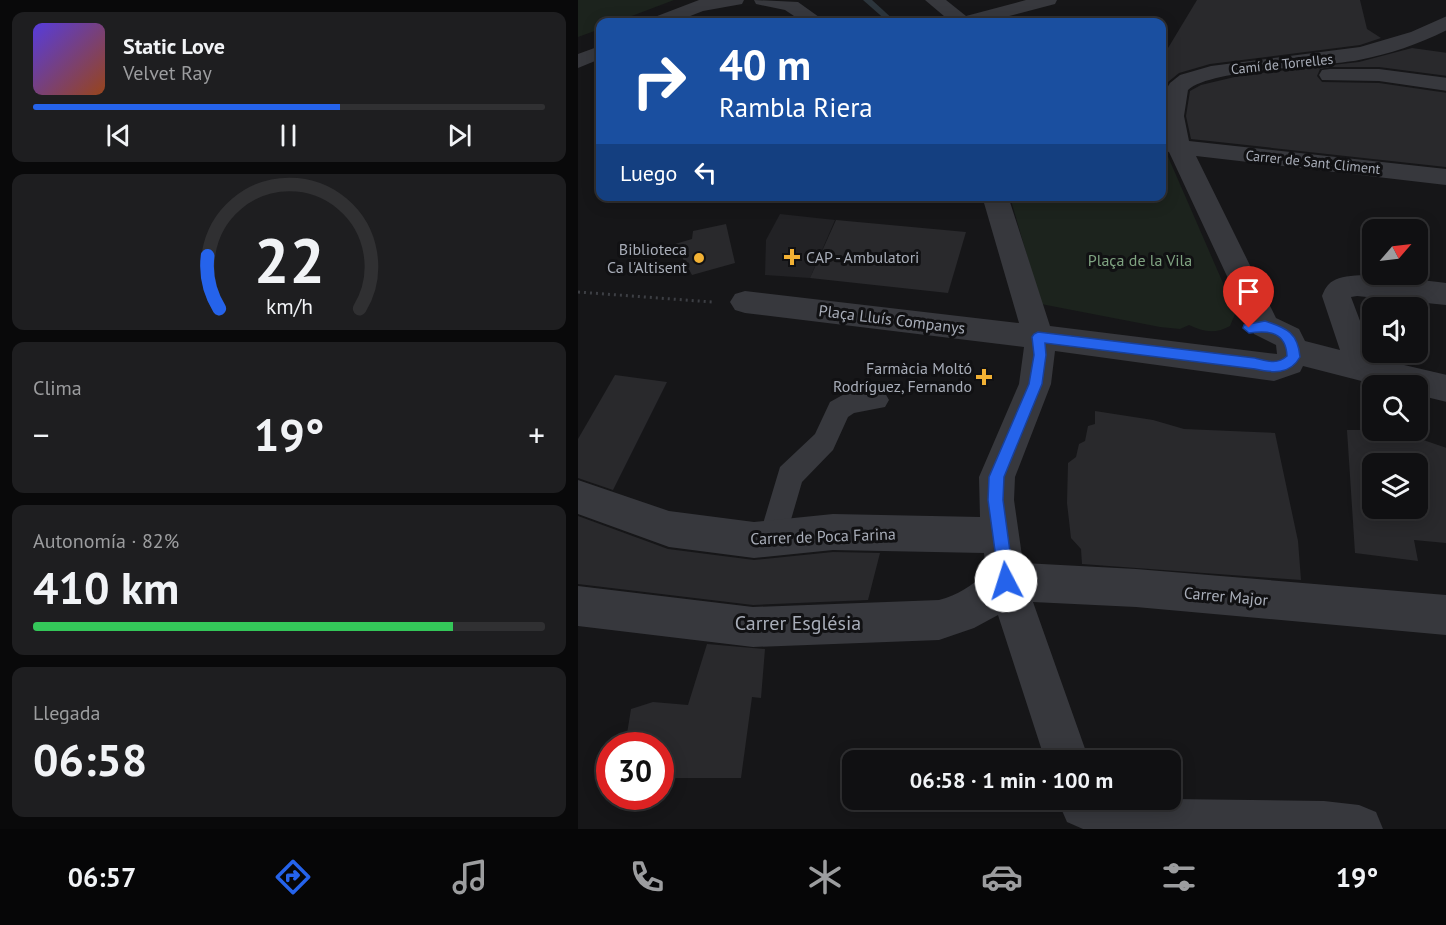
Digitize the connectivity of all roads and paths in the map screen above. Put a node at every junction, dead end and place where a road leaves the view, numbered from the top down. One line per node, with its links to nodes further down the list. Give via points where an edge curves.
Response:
1 (735, 0): 5 (street, via 699,6)
2 (762, 0): 6 (street, via 791,6)
3 (934, 0): 7 (street)
4 (1048, 0): 8 (street)
5 (669, 18)
6 (810, 18)
7 (957, 18)
8 (981, 18)
9 (1446, 22): 12 (street, Camí de Torrelles, via 1417,38 1362,55)
10 (596, 54): 11 (street)
11 (578, 62)
12 (1197, 76): 13 (street, via 1356,74); 14 (street, Camí de Torrelles, via 1174,92)
13 (1446, 85)
14 (1170, 145): 15 (street, Carrer de Sant Climent); 20 (street)
15 (1446, 177)
16 (997, 201): 21 (street)
17 (578, 292): 19 (path)
18 (1446, 294): 24 (street, via 1357,285 1339,290 1336,296)
19 (745, 302): 21 (street, Plaça Lluís Companys)
20 (1265, 326): 22 (street, via 1288,337); 23 (street, via 1249,328 1241,338 1243,352)
21 (1038, 337): 23 (street, Plaça Lluís Companys); 28 (street, via 1040,355 1035,384 996,477)
22 (1294, 351): 23 (street, via 1289,363 1282,366); 24 (street)
23 (1255, 363)
24 (1361, 366): 25 (street)
25 (1446, 389)
26 (876, 400): 29 (lane, via 848,403 839,410 824,442 790,476)
27 (578, 496): 29 (street, Carrer de Poca Farina, via 669,529 754,540)
28 (1002, 535): 29 (street, Carrer de Poca Farina, via 833,532); 30 (street)
29 (773, 537)
30 (1006, 581): 31 (street, Carrer Església, via 977,608 939,620 754,627); 32 (street, Carrer Major, via 1136,588); 33 (street)
31 (578, 606)
32 (1446, 615)
33 (1064, 750)
34 (1084, 811): 35 (street, via 1130,822)
35 (1359, 829)

